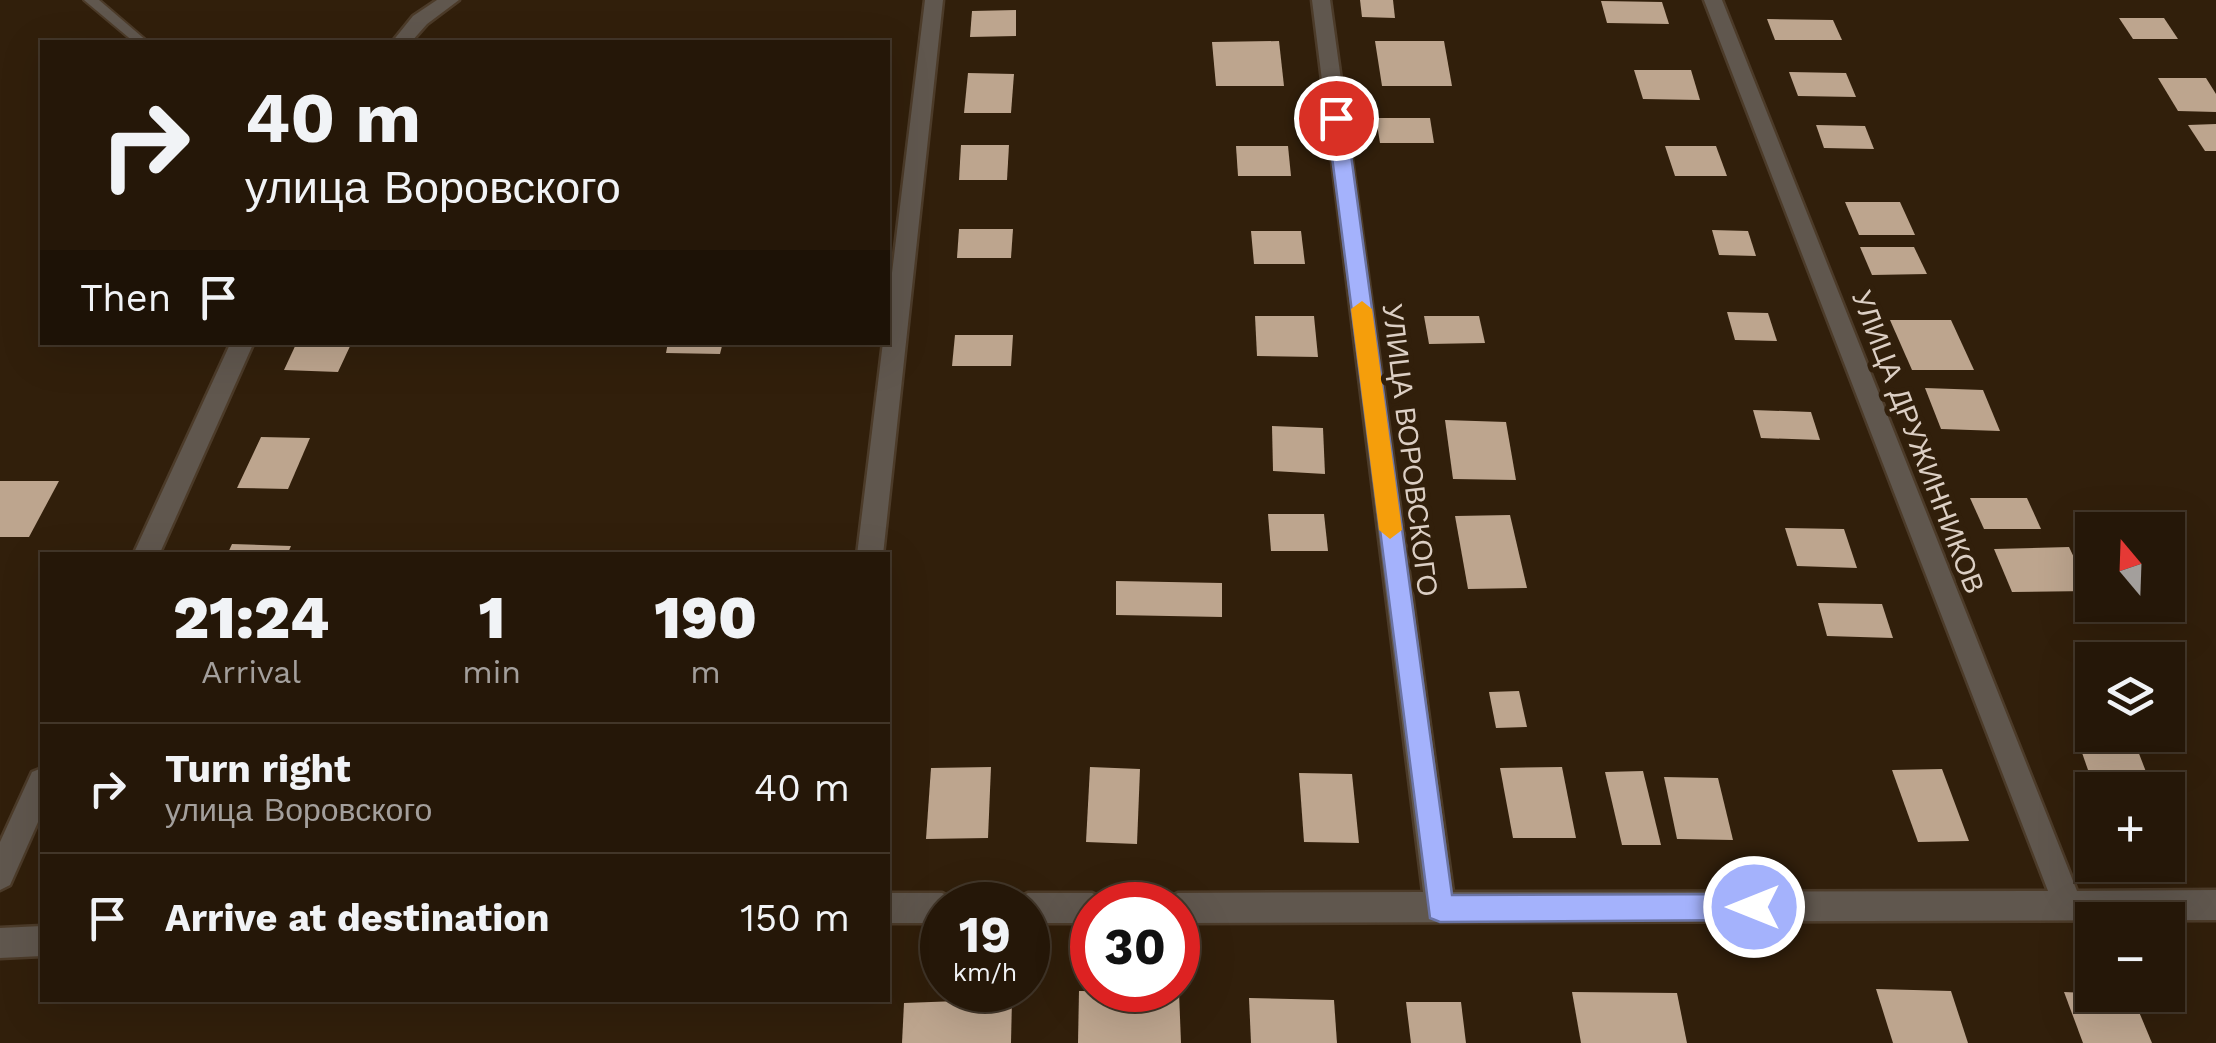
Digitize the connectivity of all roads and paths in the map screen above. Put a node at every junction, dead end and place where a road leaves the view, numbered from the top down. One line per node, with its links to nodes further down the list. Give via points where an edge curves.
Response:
1 (90, 0): 6 (lane)
2 (450, 0): 7 (street)
3 (934, 0): 10 (street)
4 (1321, 0): 18 (street, УЛИЦА ВОРОВСКОГО)
5 (1712, 0): 14 (street, УЛИЦА ДРУЖИННИКОВ)
6 (140, 40)
7 (403, 40)
8 (243, 345): 9 (street)
9 (147, 552)
10 (870, 552)
11 (40, 786): 12 (street)
12 (0, 875)
13 (2216, 905): 14 (street)
14 (2068, 906): 18 (street)
15 (890, 908): 16 (street)
16 (920, 908)
17 (1200, 908): 18 (street)
18 (1440, 908)
19 (40, 941): 20 (street)
20 (0, 943)

